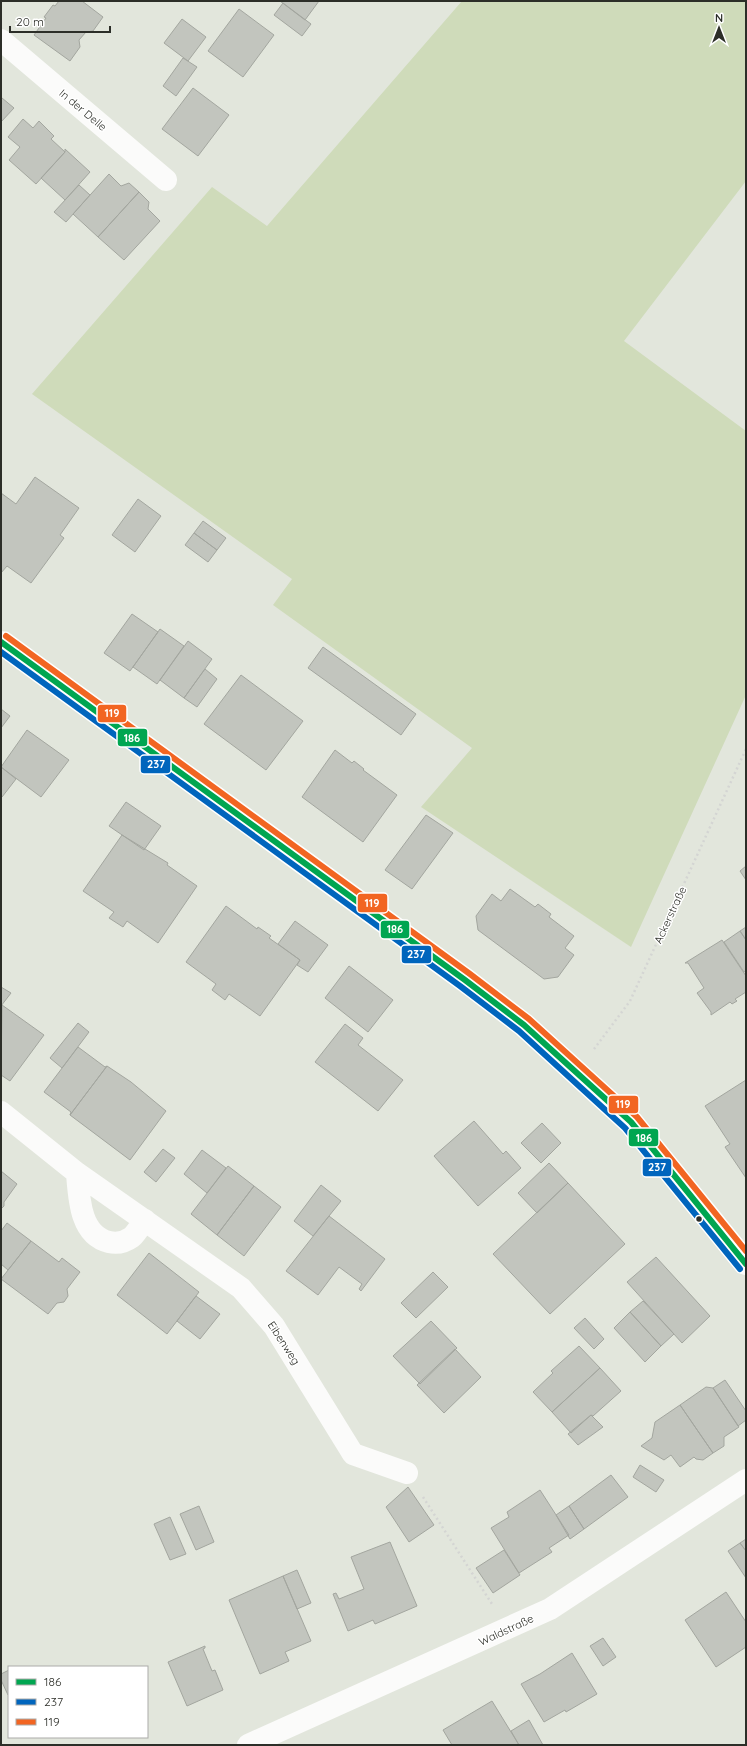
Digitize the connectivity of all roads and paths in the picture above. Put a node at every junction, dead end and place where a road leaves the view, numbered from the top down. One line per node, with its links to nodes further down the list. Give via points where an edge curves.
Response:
1 (1, 40): 2 (street, In der Delle)
2 (166, 180)
3 (1, 642): 5 (street, via 465,980 524,1025)
4 (746, 749): 5 (path, Ackerstraße, via 630,1001)
5 (577, 1072): 9 (street, via 631,1122)
6 (1, 1112): 7 (street, Eibenweg)
7 (77, 1173): 8 (street, Eibenweg); 8 (street, via 79,1200 87,1224 98,1239 116,1244 132,1237)
8 (146, 1220): 10 (street, Eibenweg, via 241,1288 274,1326 353,1454)
9 (746, 1264)
10 (407, 1473): 12 (path)
11 (746, 1480): 12 (street, Waldstraße, via 550,1609)
12 (509, 1629): 13 (street, Waldstraße)
13 (248, 1745)

